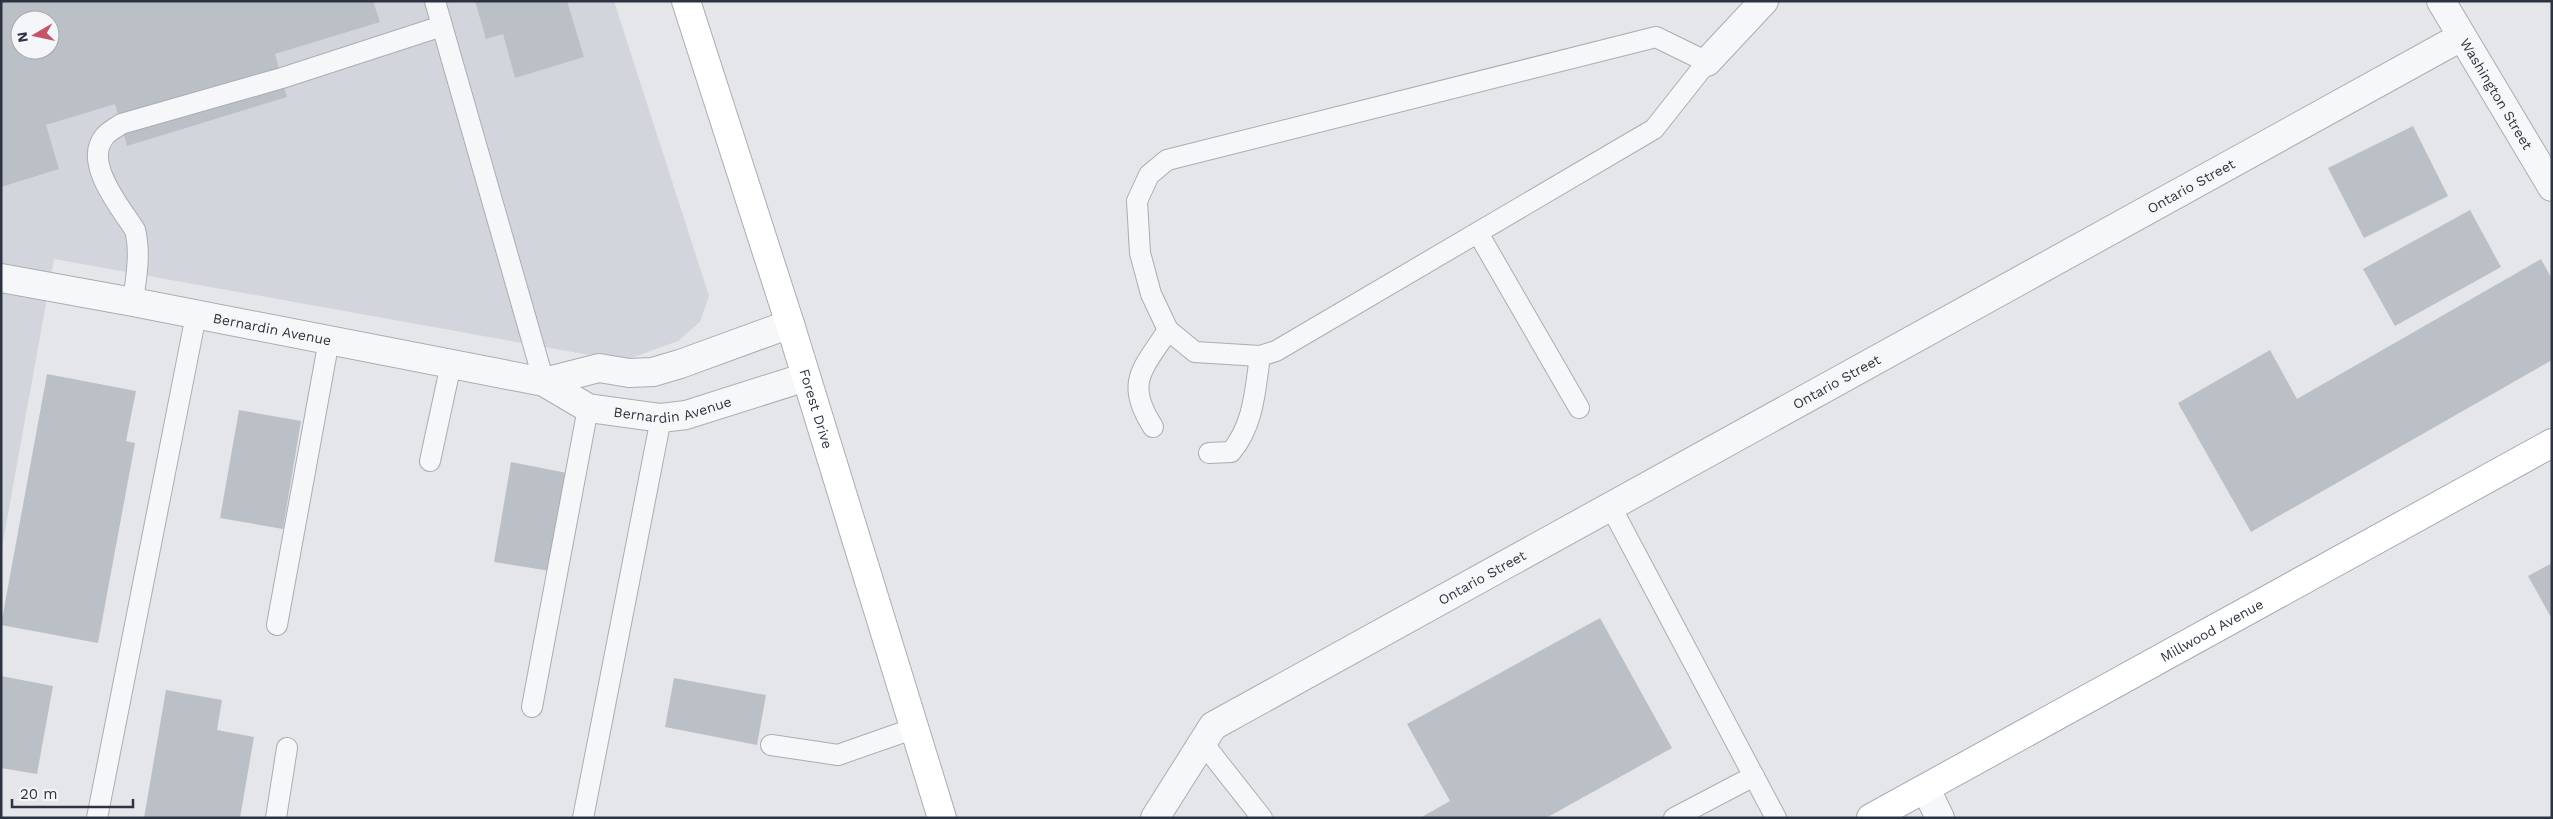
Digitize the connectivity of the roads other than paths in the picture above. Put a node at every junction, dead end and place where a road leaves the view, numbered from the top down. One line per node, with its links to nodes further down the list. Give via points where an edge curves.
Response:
1 (435, 1): 5 (lane)
2 (686, 1): 13 (main road, Forest Drive)
3 (1764, 1): 7 (street)
4 (2441, 1): 6 (street, Washington Street)
5 (442, 26): 11 (lane, via 282,78 121,124 104,136 99,151 103,180 135,230 138,248); 19 (lane)
6 (2461, 37): 8 (street, Washington Street); 27 (street, Ontario Street)
7 (1707, 62): 9 (lane, via 1654,129); 14 (lane, via 1656,37 1167,160 1149,175 1137,201 1140,253 1151,294)
8 (2552, 187)
9 (1478, 232): 16 (lane, via 1276,351); 21 (lane)
10 (1, 278): 11 (street, Bernardin Avenue)
11 (133, 302): 12 (street, Bernardin Avenue)
12 (196, 315): 15 (street, Bernardin Avenue); 36 (lane)
13 (790, 324): 18 (main road, Forest Drive); 19 (street, Bernardin Avenue, via 653,372 629,373 599,368)
14 (1168, 330): 16 (lane, via 1195,352); 23 (lane, via 1139,375 1141,408)
15 (328, 340): 17 (street, Bernardin Avenue); 28 (lane)
16 (1260, 356): 25 (lane, via 1252,417 1242,439 1231,452)
17 (451, 364): 19 (street, Bernardin Avenue); 26 (lane)
18 (806, 377): 22 (street, Bernardin Avenue, via 686,415); 30 (main road, Forest Drive)
19 (544, 382): 20 (street, Bernardin Avenue)
20 (588, 408): 22 (street, Bernardin Avenue); 29 (lane)
21 (1579, 408)
22 (661, 418): 38 (lane)
23 (1153, 427)
24 (2552, 443): 35 (main road, Millwood Avenue)
25 (1209, 453)
26 (430, 461)
27 (1611, 507): 31 (street, Ontario Street); 34 (lane)
28 (278, 625)
29 (532, 707)
30 (914, 728): 32 (lane, via 838,755); 39 (main road, Forest Drive)
31 (1208, 735): 40 (street); 41 (lane)
32 (772, 745)
33 (288, 748): 37 (lane)
34 (1754, 776): 42 (lane); 43 (lane)
35 (1926, 789): 44 (main road, Millwood Avenue); 45 (street)
36 (97, 818)
37 (276, 818)
38 (583, 818)
39 (942, 818)
40 (1155, 818)
41 (1262, 818)
42 (1674, 818)
43 (1776, 818)
44 (1871, 818)
45 (1940, 818)

